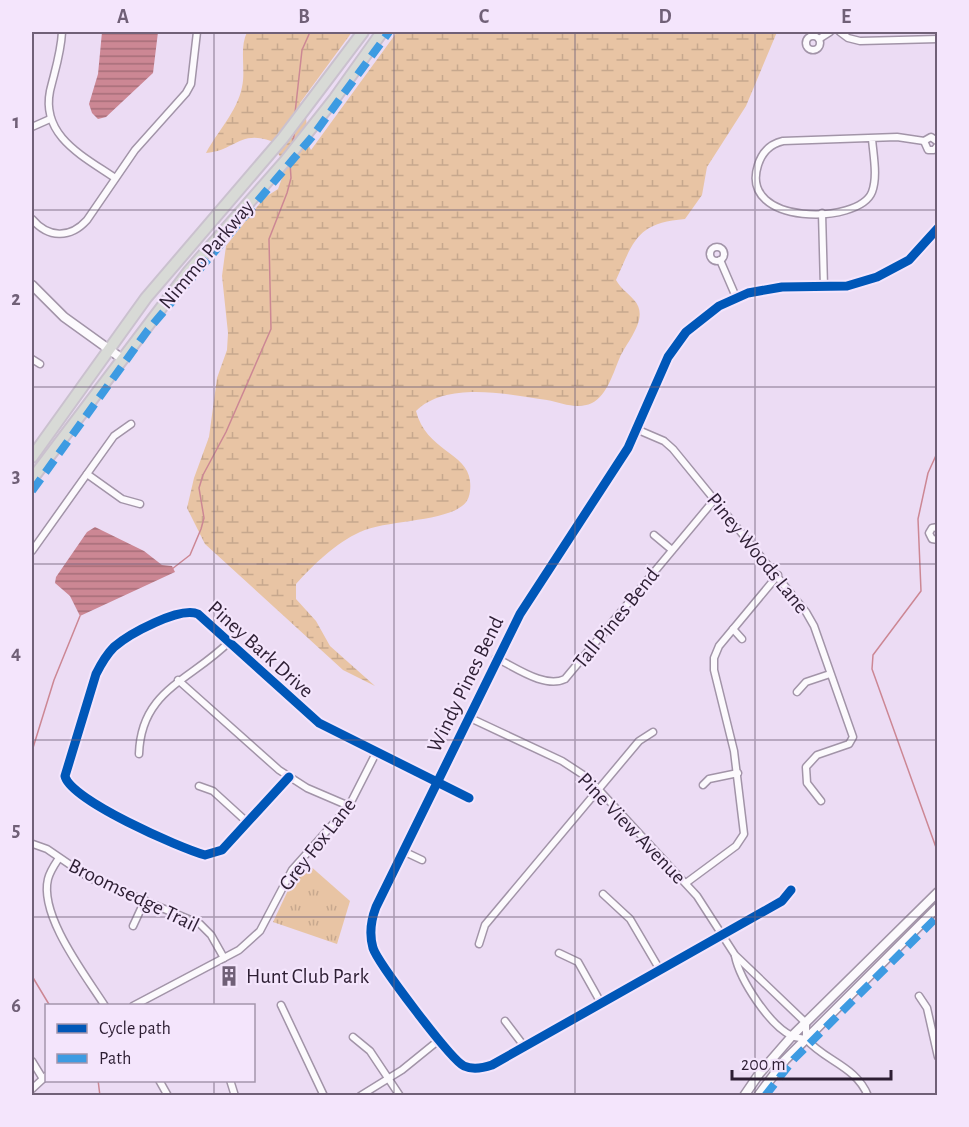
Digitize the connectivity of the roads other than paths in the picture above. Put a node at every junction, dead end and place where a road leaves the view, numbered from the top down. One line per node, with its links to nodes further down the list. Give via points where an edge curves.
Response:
1 (62, 32): 9 (street, via 49,99)
2 (197, 32): 14 (street, via 191,84 186,93 146,136)
3 (363, 32): 22 (highway, Nimmo Parkway, via 302,115 146,298)
4 (382, 32): 24 (highway, Nimmo Parkway, via 286,160 189,272)
5 (830, 32): 7 (street)
6 (840, 32): 8 (street, via 860,41)
7 (819, 39)
8 (938, 39)
9 (50, 119): 10 (street); 14 (street, via 64,140)
10 (32, 127)
11 (872, 138): 12 (street); 15 (street, via 874,179 869,197 854,210); 15 (street, via 777,142 761,157 753,181 763,198 775,208 789,212)
12 (924, 141): 13 (street, via 931,137); 13 (street, via 928,150 934,150)
13 (938, 144)
14 (115, 178): 16 (street, via 87,220 72,232 48,232)
15 (822, 213): 20 (street)
16 (32, 219)
17 (938, 228): 20 (street, Windy Pines Bend, via 915,254 893,270 860,283)
18 (720, 260): 21 (street)
19 (32, 285): 22 (main road, via 64,317)
20 (824, 287): 21 (street, Windy Pines Bend, via 772,288)
21 (736, 297): 27 (street, Windy Pines Bend, via 707,314 677,344)
22 (109, 349): 24 (main road); 28 (highway, Nimmo Parkway)
23 (32, 358): 25 (street)
24 (122, 358): 30 (highway, Nimmo Parkway)
25 (40, 364)
26 (131, 424): 29 (street, via 114,436)
27 (636, 429): 31 (street, Piney Woods Lane, via 669,445); 42 (street, Windy Pines Bend)
28 (32, 457)
29 (87, 474): 32 (street, via 122,499); 37 (street)
30 (32, 479)
31 (715, 499): 36 (street, Tall Pines Bend); 38 (street, Piney Woods Lane)
32 (140, 504)
33 (938, 527): 35 (street, via 929,533)
34 (654, 535): 36 (street)
35 (938, 540)
36 (672, 550): 42 (street, Tall Pines Bend, via 565,679 544,680)
37 (32, 551)
38 (778, 575): 39 (street); 43 (street, Piney Woods Lane, via 814,626)
39 (733, 629): 40 (street); 50 (street, via 719,646 713,665)
40 (742, 639)
41 (228, 642): 44 (street); 48 (street, Piney Bark Drive, via 307,714 332,732); 59 (street, Piney Bark Drive, via 198,614 188,611 115,647 96,674 65,776 70,788 101,809 201,854 219,851)
42 (496, 658): 46 (street, Windy Pines Bend)
43 (830, 674): 45 (street, via 806,682); 57 (street, Piney Woods Lane, via 853,737 852,742 817,755 806,767 807,783)
44 (178, 680): 49 (street, via 150,710); 51 (street)
45 (797, 692)
46 (468, 717): 52 (street, Windy Pines Bend); 55 (street, Pine View Avenue, via 562,761)
47 (653, 732): 55 (street, via 639,741)
48 (376, 753): 52 (street, Piney Bark Drive); 58 (street, Grey Fox Lane)
49 (139, 754)
50 (738, 773): 53 (street); 64 (street, via 745,828 742,839)
51 (289, 777): 58 (street); 59 (street, Piney Bark Drive)
52 (436, 782): 56 (street, Piney Bark Drive); 61 (street, Windy Pines Bend)
53 (703, 784)
54 (199, 786): 59 (street, via 213,791)
55 (598, 789): 64 (street, Pine View Avenue); 72 (street, via 485,925)
56 (469, 798)
57 (821, 801)
58 (349, 807): 75 (street, Grey Fox Lane, via 292,870 254,938)
59 (247, 822)
60 (33, 844): 62 (street, Broomsedge Trail)
61 (403, 851): 63 (street); 87 (street, Windy Pines Bend, via 373,916 372,942 382,964)
62 (59, 858): 68 (street, Broomsedge Trail, via 88,877); 79 (street, via 48,879 54,920)
63 (422, 860)
64 (686, 883): 71 (street, Pine View Avenue)
65 (791, 890): 71 (street, Windy Pines Bend, via 782,901)
66 (938, 892): 83 (main road)
67 (603, 894): 76 (street, via 630,919)
68 (145, 900): 70 (street); 75 (street, Broomsedge Trail, via 200,924)
69 (938, 907): 86 (main road)
70 (133, 926)
71 (723, 936): 74 (street, Pine View Avenue); 76 (street, Windy Pines Bend)
72 (479, 944)
73 (559, 953): 78 (street, via 578,962)
74 (735, 955): 83 (street, Pine View Avenue); 84 (street, Pine View Avenue, via 756,1001)
75 (224, 958): 80 (street, Grey Fox Lane)
76 (660, 970): 78 (street, Windy Pines Bend)
77 (919, 996): 89 (street, via 927,1008)
78 (601, 1003): 88 (street, Windy Pines Bend)
79 (104, 1004)
80 (135, 1004)
81 (281, 1005): 96 (street)
82 (505, 1021): 88 (street)
83 (806, 1023): 84 (main road); 86 (street)
84 (792, 1036): 86 (street); 99 (main road)
85 (353, 1038): 92 (street, via 370,1051)
86 (806, 1038): 100 (main road); 101 (street, via 824,1057 847,1068)
87 (439, 1040): 88 (street, Windy Pines Bend, via 460,1063 473,1068 492,1065); 92 (street)
88 (524, 1046)
89 (938, 1057)
90 (32, 1061): 91 (street)
91 (45, 1077): 94 (street)
92 (390, 1078): 97 (street); 98 (street)
93 (160, 1082): 95 (street)
94 (32, 1089)
95 (168, 1095)
96 (324, 1095)
97 (360, 1095)
98 (400, 1095)
99 (744, 1095)
100 (758, 1095)
101 (868, 1095)

